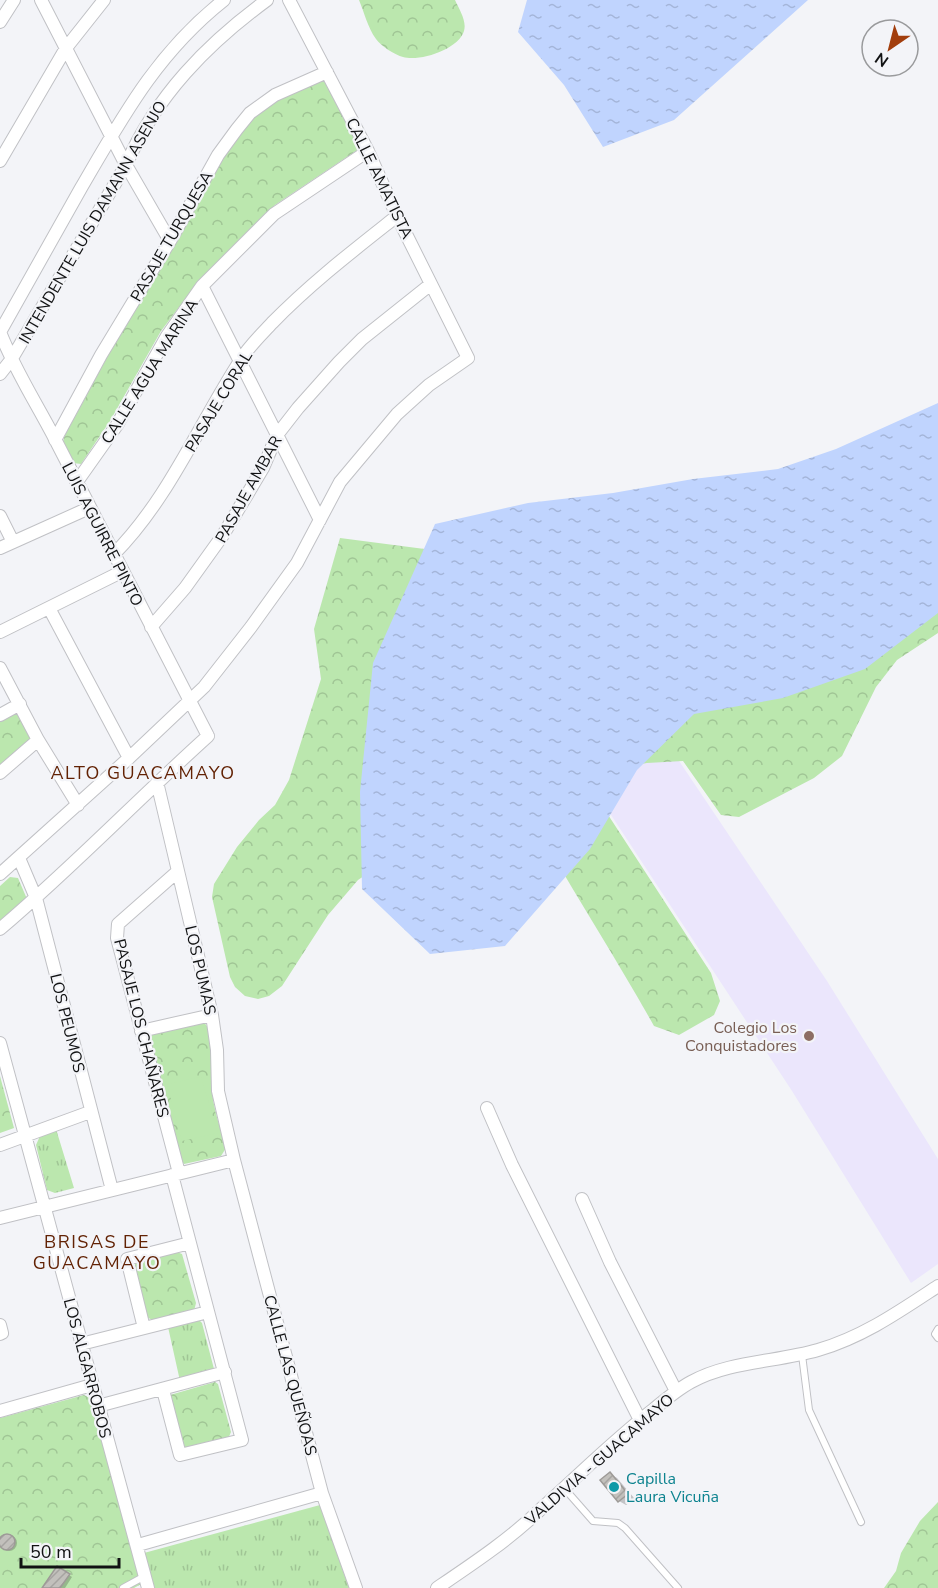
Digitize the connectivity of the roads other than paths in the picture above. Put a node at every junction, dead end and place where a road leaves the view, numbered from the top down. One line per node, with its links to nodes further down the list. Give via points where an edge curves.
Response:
1 (14, 0): 7 (street)
2 (41, 0): 8 (street)
3 (104, 0): 8 (street)
4 (224, 0): 10 (street, INTENDENTE LUIS DAMANN ASENJO, via 158,66)
5 (267, 0): 13 (street, INTENDENTE LUIS DAMANN ASENJO, via 223,34 184,74 137,139)
6 (289, 0): 9 (street, CALLE AMATISTA)
7 (0, 22)
8 (66, 48): 10 (street); 12 (street)
9 (327, 72): 11 (street, CALLE AMATISTA); 15 (street, PASAJE TURQUESA, via 275,95 250,113 218,155)
10 (111, 136): 13 (street); 18 (street, INTENDENTE LUIS DAMANN ASENJO)
11 (368, 152): 14 (street, CALLE AMATISTA); 17 (street, CALLE AGUA MARINA, via 274,214)
12 (0, 161)
13 (126, 165): 15 (street); 20 (street, INTENDENTE LUIS DAMANN ASENJO)
14 (397, 216): 16 (street, CALLE AMATISTA); 19 (street, PASAJE CORAL, via 304,291)
15 (170, 241): 23 (street, PASAJE TURQUESA)
16 (431, 284): 22 (street, PASAJE AMBAR, via 354,346); 27 (street, CALLE AMATISTA, via 468,357 397,414 340,482)
17 (202, 286): 19 (street); 24 (street, CALLE AGUA MARINA, via 167,336 117,425)
18 (0, 332): 20 (street, LUIS AGUIRRE PINTO)
19 (240, 359): 22 (street); 30 (street, PASAJE CORAL, via 196,439 142,523)
20 (11, 360): 21 (street, INTENDENTE LUIS DAMANN ASENJO); 23 (street, LUIS AGUIRRE PINTO)
21 (0, 374)
22 (277, 435): 27 (street); 33 (street, PASAJE AMBAR, via 263,468 223,536)
23 (55, 440): 24 (street, LUIS AGUIRRE PINTO)
24 (76, 483): 25 (street, LUIS AGUIRRE PINTO)
25 (89, 508): 28 (street); 30 (street, LUIS AGUIRRE PINTO)
26 (0, 516): 28 (street)
27 (320, 520): 36 (street, via 297,563 251,627 204,687)
28 (13, 542): 29 (street)
29 (0, 548)
30 (113, 555): 31 (street, LUIS AGUIRRE PINTO)
31 (121, 573): 32 (street); 33 (street, LUIS AGUIRRE PINTO)
32 (49, 608): 34 (street); 40 (street)
33 (151, 627): 36 (street, LUIS AGUIRRE PINTO)
34 (0, 632)
35 (0, 668): 37 (street)
36 (189, 700): 40 (street); 42 (street, LUIS AGUIRRE PINTO, via 208,736)
37 (20, 704): 38 (street); 39 (street)
38 (0, 715)
39 (38, 740): 41 (street); 43 (street)
40 (129, 758): 43 (street)
41 (0, 773)
42 (157, 782): 45 (street, LOS PUMAS); 47 (street)
43 (78, 805): 44 (street)
44 (19, 858): 46 (street); 47 (street, LOS PEUMOS)
45 (177, 872): 49 (street, LOS PUMAS); 50 (street, PASAJE LOS CHAÑARES, via 118,924 117,938)
46 (0, 874)
47 (36, 898): 48 (street); 53 (street, LOS PEUMOS)
48 (0, 929)
49 (212, 1015): 50 (street); 56 (street, LOS PUMAS, via 218,1091)
50 (141, 1031): 57 (street, PASAJE LOS CHAÑARES)
51 (0, 1043): 54 (street, LOS ALGARROBOS)
52 (487, 1108): 78 (street)
53 (90, 1112): 54 (street); 58 (street, LOS PEUMOS)
54 (25, 1136): 55 (street); 60 (street, LOS ALGARROBOS)
55 (0, 1145)
56 (234, 1160): 57 (street); 80 (street, CALLE LAS QUEÑOAS)
57 (175, 1174): 58 (street); 62 (street, PASAJE LOS CHAÑARES)
58 (112, 1190): 60 (street)
59 (582, 1199): 75 (street)
60 (44, 1207): 61 (street); 70 (street, LOS ALGARROBOS)
61 (0, 1218)
62 (190, 1243): 64 (street, PASAJE LOS CHAÑARES); 66 (street, via 127,1259)
63 (938, 1286): 71 (street, VALDIVIA - GUACAMAYO, via 863,1333)
64 (208, 1312): 66 (street); 72 (street, PASAJE LOS CHAÑARES)
65 (0, 1325): 68 (street)
66 (144, 1328): 70 (street)
67 (938, 1329): 69 (lane)
68 (0, 1334)
69 (938, 1338)
70 (81, 1344): 73 (street, LOS ALGARROBOS)
71 (801, 1355): 75 (street, VALDIVIA - GUACAMAYO, via 703,1376); 81 (lane, via 808,1410)
72 (225, 1372): 74 (street); 74 (street, PASAJE LOS CHAÑARES, via 242,1440 180,1455)
73 (92, 1385): 76 (street, LOS ALGARROBOS); 77 (street)
74 (163, 1390): 76 (street)
75 (676, 1391): 78 (street, VALDIVIA - GUACAMAYO)
76 (98, 1406): 82 (street, LOS ALGARROBOS)
77 (0, 1411)
78 (640, 1420): 79 (street, VALDIVIA - GUACAMAYO)
79 (564, 1488): 86 (street, VALDIVIA - GUACAMAYO, via 496,1547); 87 (lane, via 593,1521 618,1523 626,1528)
80 (322, 1493): 82 (street); 85 (street, CALLE LAS QUEÑOAS)
81 (861, 1522)
82 (138, 1545): 83 (street, LOS ALGARROBOS)
83 (147, 1582): 84 (lane)
84 (123, 1588)
85 (356, 1588)
86 (437, 1588)
87 (678, 1588)

